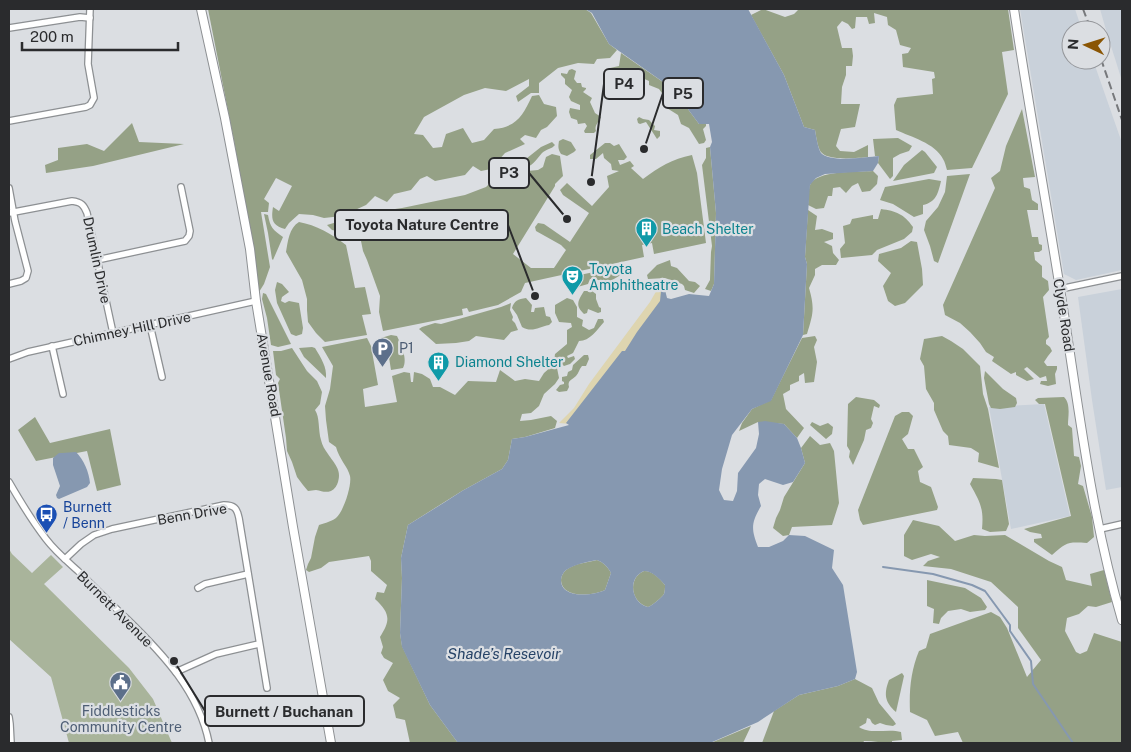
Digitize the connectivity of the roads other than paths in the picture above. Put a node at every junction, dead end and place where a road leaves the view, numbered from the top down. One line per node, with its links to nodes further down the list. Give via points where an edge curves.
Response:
1 (90, 9): 4 (street)
2 (200, 9): 14 (street, Avenue Road, via 225,118)
3 (1014, 9): 13 (street, Clyde Road)
4 (90, 18): 5 (street); 6 (street, via 88,64 93,102 86,107)
5 (9, 28)
6 (9, 121)
7 (181, 187): 10 (street, via 190,231 186,241)
8 (9, 188): 9 (street)
9 (11, 213): 10 (street, Drumlin Drive, via 79,202 87,213); 12 (street, via 28,271 26,278)
10 (97, 260): 16 (street, Drumlin Drive)
11 (1122, 276): 13 (street)
12 (9, 284)
13 (1060, 289): 23 (street, Clyde Road)
14 (256, 301): 15 (street, Chimney Hill Drive); 34 (street, Avenue Road)
15 (150, 324): 16 (street, Chimney Hill Drive); 19 (street)
16 (113, 332): 17 (street, Chimney Hill Drive)
17 (52, 346): 18 (street, Chimney Hill Drive); 20 (street)
18 (9, 360)
19 (162, 377)
20 (64, 394)
21 (9, 482): 24 (street, Burnett Avenue, via 46,539)
22 (1122, 524): 23 (street)
23 (1100, 529): 27 (street, Clyde Road)
24 (65, 559): 25 (street, Benn Drive, via 94,536 112,529 229,505 237,510); 29 (street, Burnett Avenue)
25 (248, 574): 26 (street); 28 (street, Benn Drive)
26 (198, 588)
27 (1122, 620)
28 (260, 644): 29 (street, via 216,654); 30 (street, Benn Drive)
29 (176, 672): 33 (street, Burnett Avenue, via 200,713)
30 (267, 688)
31 (9, 717): 32 (street)
32 (11, 743)
33 (209, 743)
34 (331, 743)

